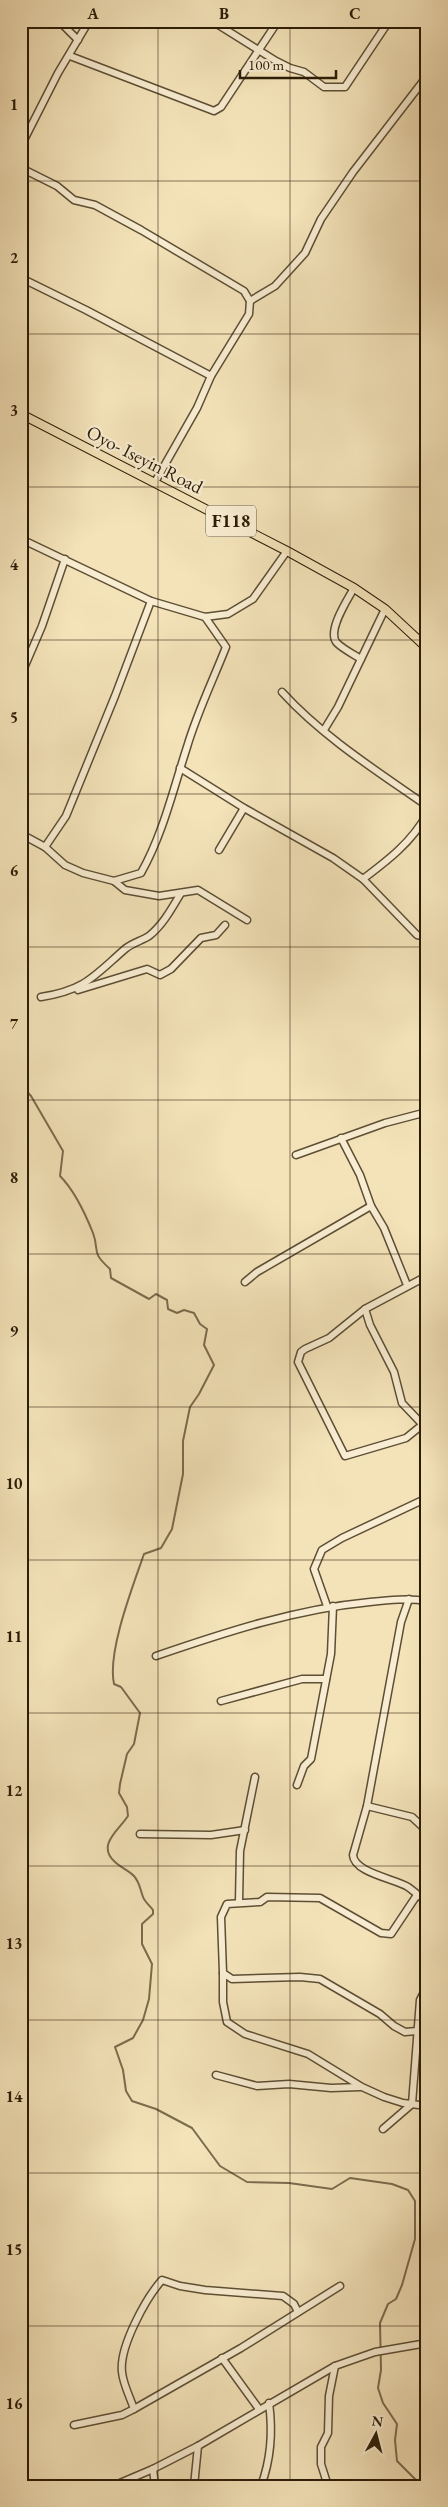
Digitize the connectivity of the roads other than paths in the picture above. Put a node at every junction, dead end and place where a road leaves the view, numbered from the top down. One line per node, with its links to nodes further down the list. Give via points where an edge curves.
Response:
1 (59, 21): 6 (street)
2 (89, 21): 6 (street)
3 (212, 21): 7 (street)
4 (278, 21): 7 (street)
5 (389, 21): 7 (street, via 345,87 324,88 304,72 290,68)
6 (78, 40): 8 (street)
7 (259, 50): 8 (street, via 221,108 214,111)
8 (70, 56): 10 (street)
9 (427, 76): 13 (street, via 353,172 321,219 305,253 275,286)
10 (21, 146)
11 (21, 168): 13 (street, via 57,186 74,200 95,205 206,267 244,291)
12 (21, 278): 14 (street)
13 (250, 301): 14 (street, via 249,314)
14 (211, 376): 16 (street, via 197,408)
15 (21, 414): 16 (main road, Oyo- Iseyin Road / F118)
16 (155, 482): 18 (main road, Oyo- Iseyin Road / F118)
17 (21, 539): 19 (street)
18 (287, 551): 20 (main road, Oyo- Iseyin Road / F118); 23 (street, via 253,599 228,614)
19 (64, 560): 21 (street); 26 (street, via 42,626)
20 (354, 588): 22 (main road, Oyo- Iseyin Road / F118); 25 (street, via 342,609 334,637 336,642)
21 (151, 601): 23 (street); 34 (street, via 66,816)
22 (385, 609): 24 (main road, Oyo- Iseyin Road / F118); 25 (street)
23 (205, 617): 29 (street, via 226,646)
24 (427, 648)
25 (361, 659): 28 (street)
26 (21, 675)
27 (282, 692): 28 (street, via 299,712)
28 (324, 730): 30 (street)
29 (180, 768): 31 (street); 37 (street, via 153,852 145,866 140,873)
30 (427, 806)
31 (244, 808): 35 (street); 36 (street, via 333,858)
32 (427, 814): 36 (street, via 393,856)
33 (21, 834): 34 (street)
34 (45, 847): 37 (street, via 66,865)
35 (219, 850)
36 (363, 879): 41 (street, via 417,935)
37 (114, 881): 38 (street, via 125,890 159,896)
38 (181, 894): 39 (street, via 203,891); 42 (street, via 163,922 150,935 126,948 111,964)
39 (247, 920)
40 (224, 926): 42 (street, via 216,935 201,938 171,969 160,975 147,969)
41 (427, 937)
42 (69, 992): 43 (street)
43 (41, 997)
44 (427, 1112): 45 (street)
45 (341, 1138): 46 (street); 47 (street)
46 (296, 1155)
47 (371, 1206): 49 (street); 50 (street, via 384,1228)
48 (427, 1276): 50 (street)
49 (245, 1282)
50 (407, 1285): 51 (street)
51 (365, 1309): 52 (street, via 394,1372 402,1403); 52 (street, via 329,1338 305,1349 299,1357 301,1369 342,1453 350,1456 406,1438)
52 (424, 1422)
53 (427, 1498): 56 (street, via 322,1550 314,1569)
54 (409, 1599): 55 (street); 56 (street); 62 (street, via 401,1622)
55 (427, 1601)
56 (330, 1606): 57 (street, via 268,1620); 58 (street, via 331,1654)
57 (156, 1656)
58 (326, 1679): 59 (street, via 293,1681); 61 (street, via 311,1759 304,1766)
59 (220, 1701)
60 (255, 1778): 63 (street)
61 (297, 1785)
62 (367, 1806): 64 (street, via 412,1817); 66 (street, via 353,1860 381,1877 407,1886)
63 (245, 1830): 65 (street, via 211,1835); 67 (street, via 240,1851)
64 (427, 1831)
65 (140, 1834)
66 (417, 1895): 67 (street, via 391,1934 381,1933 320,1898 267,1897 260,1902); 68 (street)
67 (239, 1902): 69 (street, via 227,1904 221,1917)
68 (427, 1902)
69 (223, 1974): 71 (street, via 232,1979 300,1977 320,1980 405,2032); 73 (street, via 227,2022 245,2034 308,2054)
70 (427, 1986): 71 (street, via 420,2000)
71 (417, 2031): 74 (street)
72 (216, 2075): 73 (street, via 257,2086)
73 (362, 2087): 74 (street)
74 (412, 2104): 75 (street); 76 (street)
75 (427, 2106)
76 (383, 2129)
77 (340, 2286): 78 (street)
78 (298, 2312): 80 (street); 83 (street, via 294,2304 283,2296 205,2290 162,2280 152,2291 123,2354 122,2372)
79 (427, 2343): 81 (street, via 375,2352)
80 (222, 2358): 83 (street); 84 (street)
81 (335, 2366): 82 (street); 93 (street, via 329,2396 328,2433 321,2447 321,2464)
82 (269, 2403): 84 (street); 92 (street, via 269,2465)
83 (134, 2409): 85 (street, via 122,2415)
84 (259, 2409): 86 (street)
85 (74, 2424)
86 (198, 2446): 87 (street); 91 (street)
87 (153, 2469): 88 (street); 90 (street)
88 (120, 2484): 89 (street)
89 (113, 2486)
90 (155, 2486)
91 (194, 2486)
92 (261, 2486)
93 (328, 2486)

